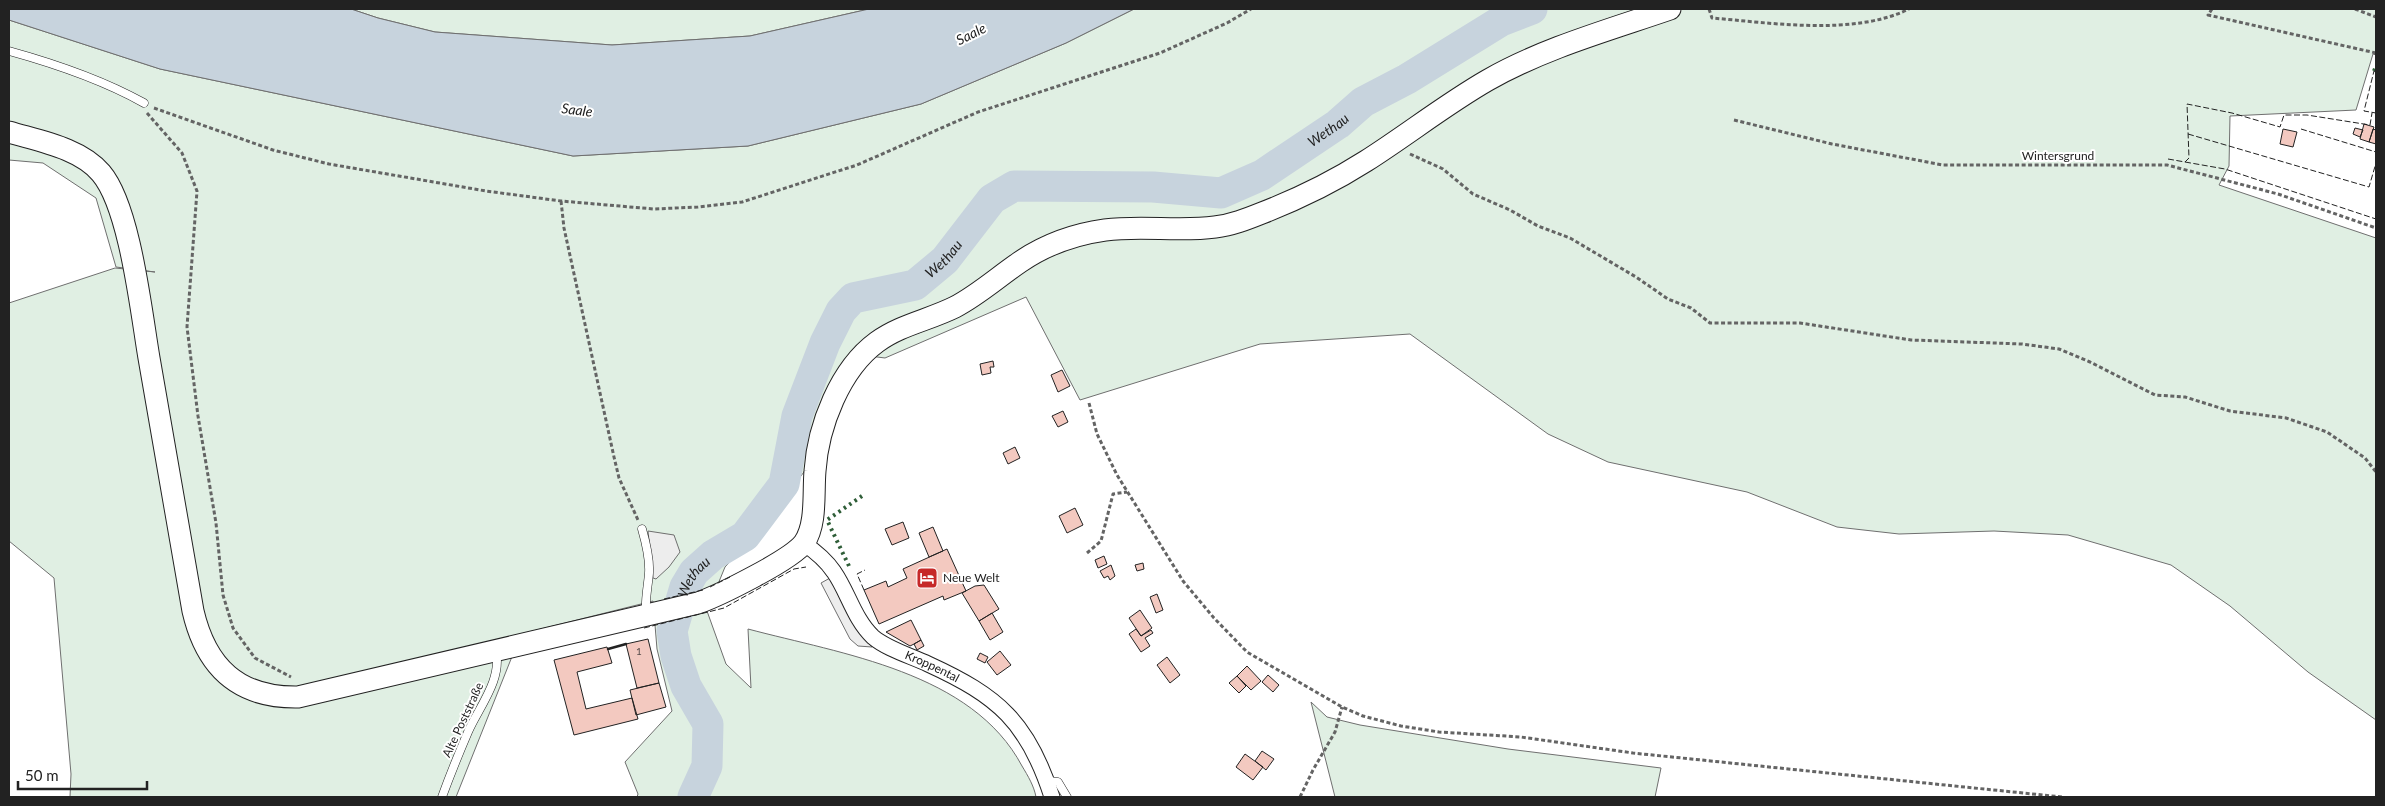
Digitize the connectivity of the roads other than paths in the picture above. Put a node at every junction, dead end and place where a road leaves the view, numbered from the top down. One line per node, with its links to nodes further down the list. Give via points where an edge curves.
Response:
1 (1670, 9): 6 (main road, via 1511,68 1474,88 1364,162 1261,214 1229,225 1199,229 1126,228 1062,241 1022,261 953,308 886,336 855,363 830,412 816,459 810,528)
2 (9, 51): 3 (lane, via 61,65 122,90)
3 (144, 103)
4 (9, 132): 8 (main road, via 84,159 100,172 116,196 137,289 193,611 199,635 215,663 234,681 258,692 284,697 319,692)
5 (642, 530): 7 (lane, via 650,571 645,602)
6 (804, 543): 7 (main road, via 786,558 720,594); 9 (street, Kroppental, via 835,573 862,624 873,637 967,682 999,706 1026,738)
7 (653, 613): 8 (main road)
8 (496, 650): 10 (lane, Alte Poststraße, via 495,676 468,731)
9 (1047, 781): 11 (street, Kroppental); 12 (lane, via 1058,782)
10 (442, 797)
11 (1052, 797)
12 (1067, 797)

